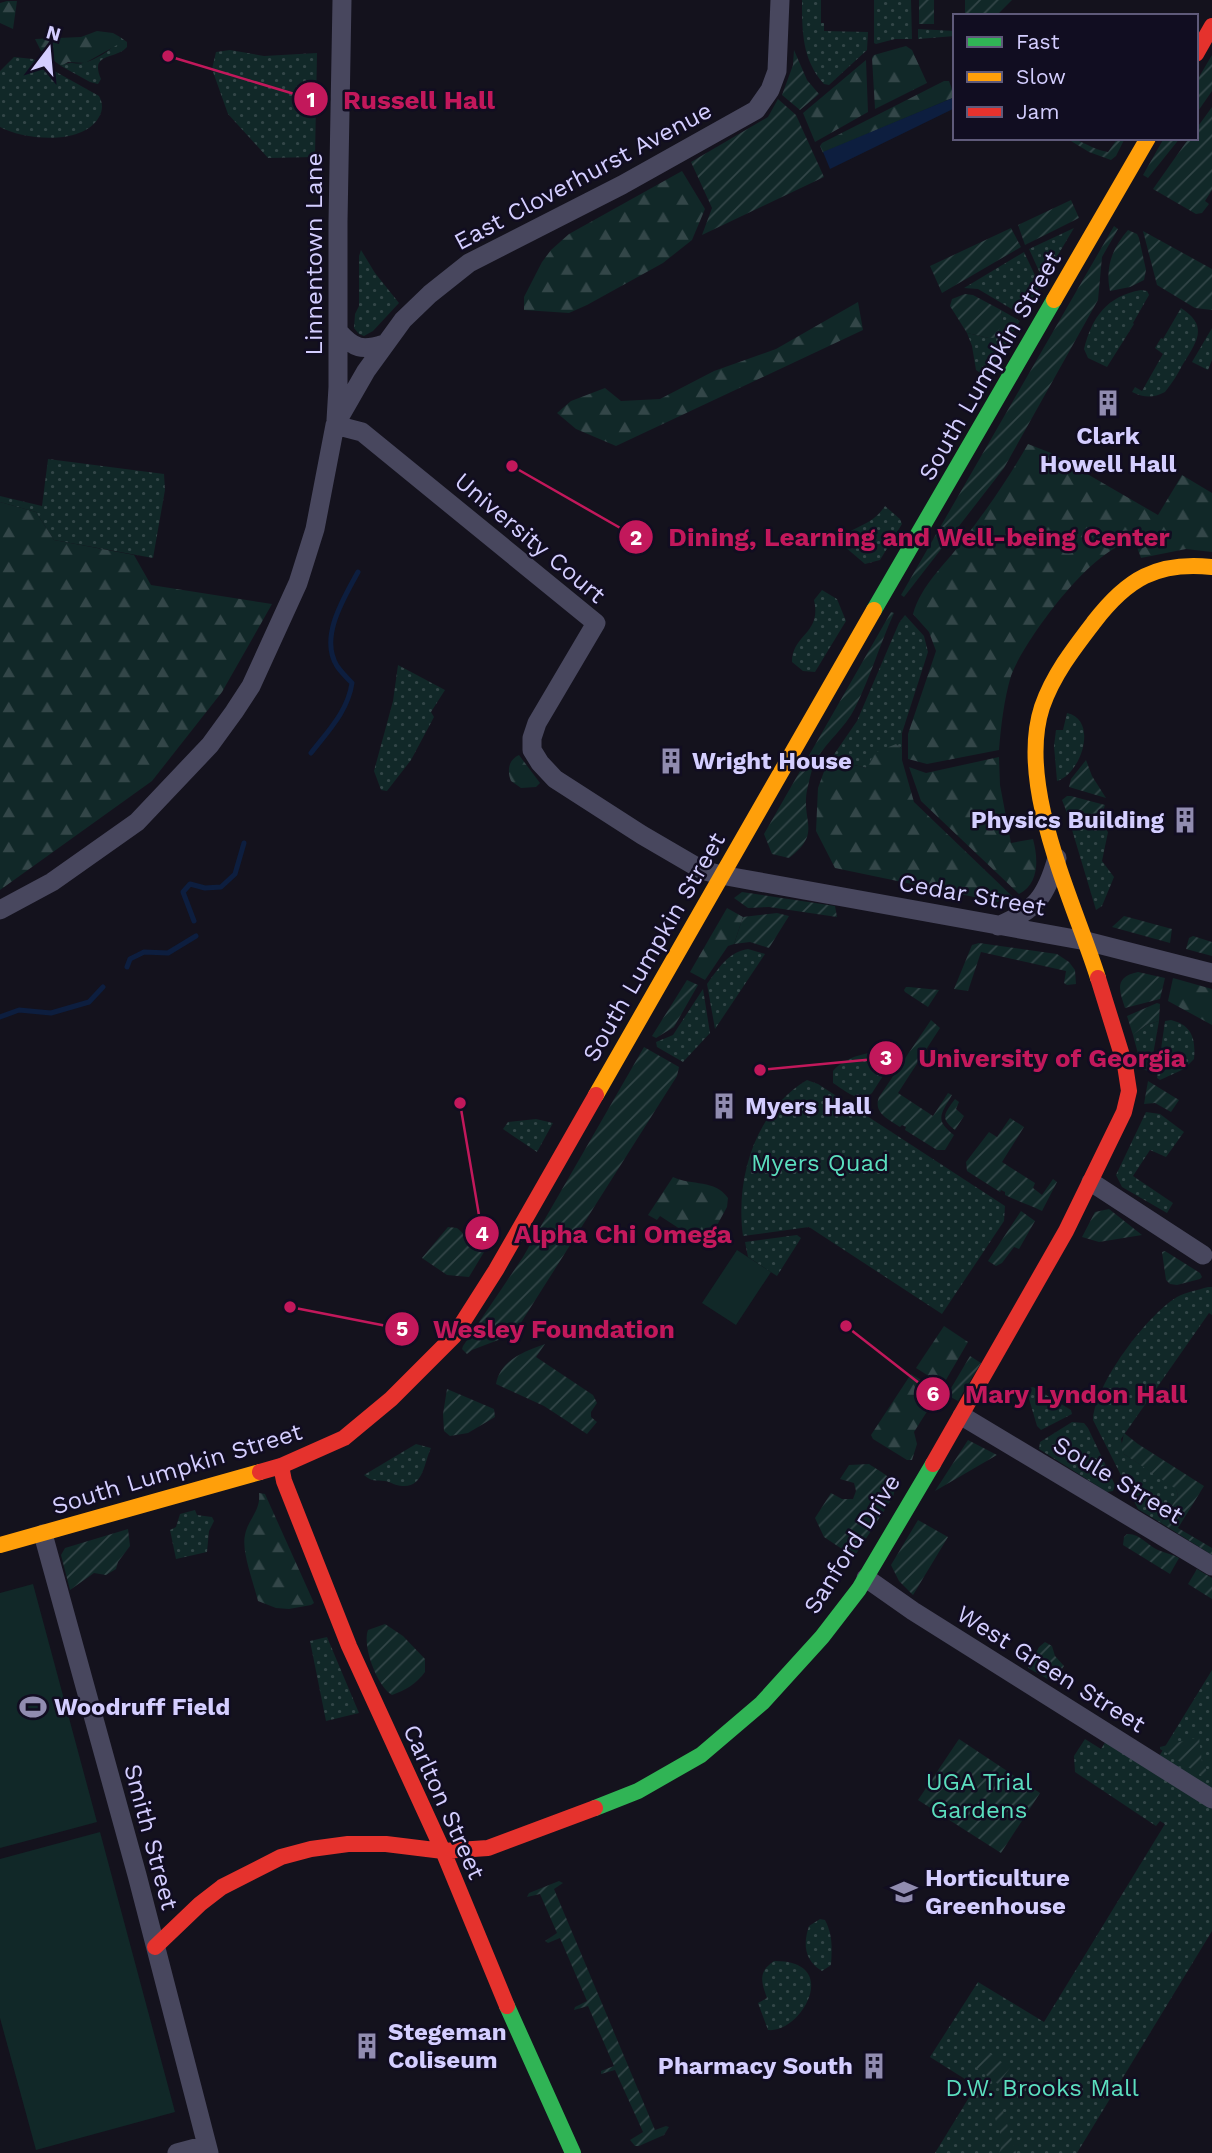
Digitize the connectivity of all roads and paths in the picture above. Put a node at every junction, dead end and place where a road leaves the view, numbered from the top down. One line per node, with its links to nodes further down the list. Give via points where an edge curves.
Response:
1 (342, 0): 6 (street, Linnentown Lane)
2 (780, 0): 7 (street, East Cloverhurst Avenue, via 777,71 756,110 622,186 469,263 403,320)
3 (1212, 26): 4 (street)
4 (1198, 50)
5 (1147, 140): 11 (street, South Lumpkin Street)
6 (338, 331): 7 (street, via 359,347); 8 (street, Linnentown Lane)
7 (384, 344): 8 (street, East Cloverhurst Avenue)
8 (335, 425): 11 (street, University Court, via 362,432 596,623 537,723 533,750 558,781 702,870); 12 (street, East Cloverhurst Avenue, via 315,529 299,583 234,712 210,745 137,822 52,882)
9 (1212, 567): 10 (street, Sanford Drive, via 1180,565 1143,574 1111,600 1056,678 1038,721 1035,744 1038,784)
10 (1058, 857): 13 (street, via 1046,892 1036,905); 14 (street, Sanford Drive)
11 (721, 875): 13 (street, Cedar Street); 19 (street, South Lumpkin Street, via 454,1336 347,1436)
12 (0, 910)
13 (997, 926): 14 (street, Cedar Street)
14 (1086, 940): 15 (street, Cedar Street); 16 (street, Sanford Drive, via 1129,1091)
15 (1212, 973)
16 (1091, 1182): 17 (street); 18 (street, Sanford Drive)
17 (1203, 1255)
18 (962, 1416): 22 (street, Soule Street); 23 (street, Sanford Drive)
19 (281, 1466): 20 (street, South Lumpkin Street); 25 (street, Carlton Street, via 341,1626)
20 (43, 1534): 21 (street, South Lumpkin Street); 26 (street, Smith Street)
21 (0, 1545)
22 (1212, 1566)
23 (866, 1578): 24 (street, West Green Street); 25 (street, Sanford Drive, via 792,1673 701,1755 638,1790 502,1844)
24 (1212, 1799)
25 (443, 1852): 26 (street, Sanford Drive, via 348,1844 281,1857 222,1887); 29 (street, Carlton Street)
26 (155, 1947): 27 (street, Smith Street)
27 (208, 2149): 28 (street)
28 (177, 2153)
29 (573, 2153)

